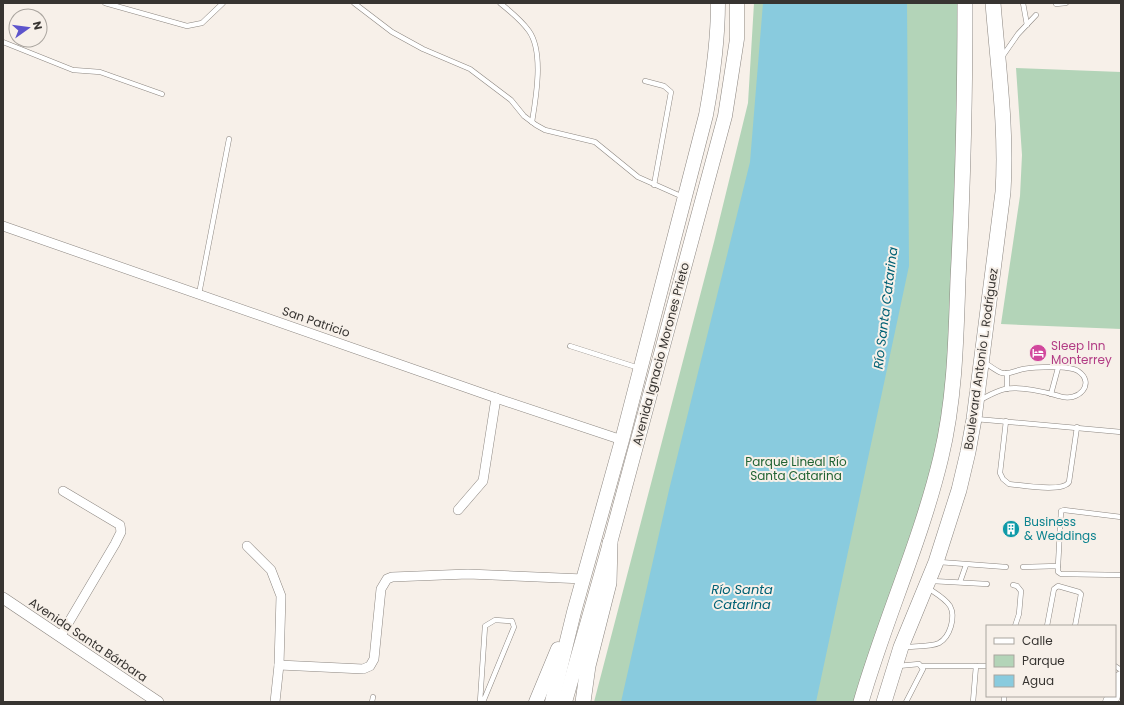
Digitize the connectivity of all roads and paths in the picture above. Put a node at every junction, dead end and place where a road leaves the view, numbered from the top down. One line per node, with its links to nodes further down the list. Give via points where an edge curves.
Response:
1 (104, 3): 2 (lane, via 187,26 202,23)
2 (223, 3)
3 (354, 3): 18 (lane, via 392,32 423,50 470,69 511,100)
4 (500, 3): 18 (lane, via 530,32 536,48 539,84)
5 (718, 3): 21 (main road, Avenida Ignacio Morones Prieto, via 714,74)
6 (737, 3): 41 (main road, Avenida Ignacio Morones Prieto, via 737,39 725,116)
7 (965, 3): 74 (highway, Boulevard Antonio L. Rodríguez, via 964,153 951,403 942,456 919,536)
8 (993, 3): 15 (highway, Boulevard Antonio L. Rodríguez)
9 (1023, 3): 13 (lane)
10 (1066, 3): 11 (lane)
11 (1056, 4)
12 (1036, 15): 13 (lane)
13 (1027, 25): 15 (lane)
14 (3, 42): 17 (lane, via 73,70 100,72)
15 (998, 64): 25 (highway, Boulevard Antonio L. Rodríguez, via 1004,179)
16 (644, 81): 20 (lane, via 664,86 671,92)
17 (162, 94)
18 (532, 122): 20 (lane, via 545,130 595,142 631,172)
19 (229, 140): 23 (lane)
20 (654, 185): 21 (lane)
21 (684, 198): 27 (main road, Avenida Ignacio Morones Prieto)
22 (3, 226): 23 (street, San Patricio)
23 (199, 294): 31 (street, San Patricio)
24 (570, 346): 27 (lane)
25 (982, 360): 28 (lane, via 1001,373); 32 (highway, Boulevard Antonio L. Rodríguez)
26 (1058, 368): 28 (lane, via 1024,369); 30 (lane); 30 (lane, via 1078,371 1085,380 1085,386 1082,393 1074,398)
27 (641, 369): 37 (main road, Avenida Ignacio Morones Prieto)
28 (1007, 373): 29 (lane)
29 (1007, 389): 30 (lane); 32 (lane)
30 (1051, 394)
31 (496, 398): 37 (street, San Patricio); 39 (street, via 483,481)
32 (976, 402): 33 (highway, Boulevard Antonio L. Rodríguez)
33 (974, 419): 34 (lane); 43 (highway, Boulevard Antonio L. Rodríguez, via 959,490)
34 (1006, 421): 35 (lane); 35 (lane, via 1000,472 1002,479 1009,484 1058,488 1066,486 1069,482)
35 (1077, 427): 36 (lane)
36 (1121, 432)
37 (622, 440): 49 (main road, Avenida Ignacio Morones Prieto)
38 (63, 491): 59 (street, via 120,525 121,529 115,544)
39 (458, 510)
40 (1121, 517): 45 (lane, via 1061,511)
41 (610, 544): 72 (main road, Avenida Ignacio Morones Prieto); 73 (highway, via 609,583 588,666)
42 (247, 546): 61 (street, via 271,570 281,596)
43 (936, 562): 44 (lane); 51 (highway, Boulevard Antonio L. Rodríguez)
44 (966, 565): 46 (lane); 50 (lane)
45 (1058, 566): 47 (lane); 48 (lane, via 1060,574)
46 (1006, 567)
47 (1023, 567)
48 (1121, 575)
49 (584, 579): 55 (main road, Avenida Ignacio Morones Prieto); 61 (street, via 468,574 392,577 387,579 381,589 374,659 370,666 363,669)
50 (960, 582): 51 (lane); 52 (lane)
51 (927, 583): 60 (highway, Boulevard Antonio L. Rodríguez); 60 (lane, via 950,606 950,630 939,643)
52 (987, 584)
53 (1013, 585): 56 (lane, via 1021,590)
54 (3, 598): 59 (street, Avenida Santa Bárbara)
55 (574, 612): 70 (main road); 71 (main road, Avenida Ignacio Morones Prieto)
56 (1015, 625)
57 (1047, 625): 58 (lane, via 1054,589 1058,586 1081,594)
58 (1075, 625)
59 (60, 637): 66 (street, Avenida Santa Bárbara)
60 (901, 648): 62 (highway, Boulevard Antonio L. Rodríguez)
61 (280, 665): 67 (street)
62 (895, 666): 63 (lane); 75 (highway, Boulevard Antonio L. Rodríguez)
63 (922, 666): 64 (lane); 76 (lane, via 923,669)
64 (976, 666): 65 (lane); 77 (lane)
65 (986, 666)
66 (158, 702)
67 (275, 702)
68 (480, 702): 69 (lane, via 485,626 495,620 512,621 514,627)
69 (483, 702)
70 (536, 702)
71 (552, 702)
72 (565, 702)
73 (583, 702)
74 (861, 702)
75 (884, 702)
76 (906, 702)
77 (973, 702)

